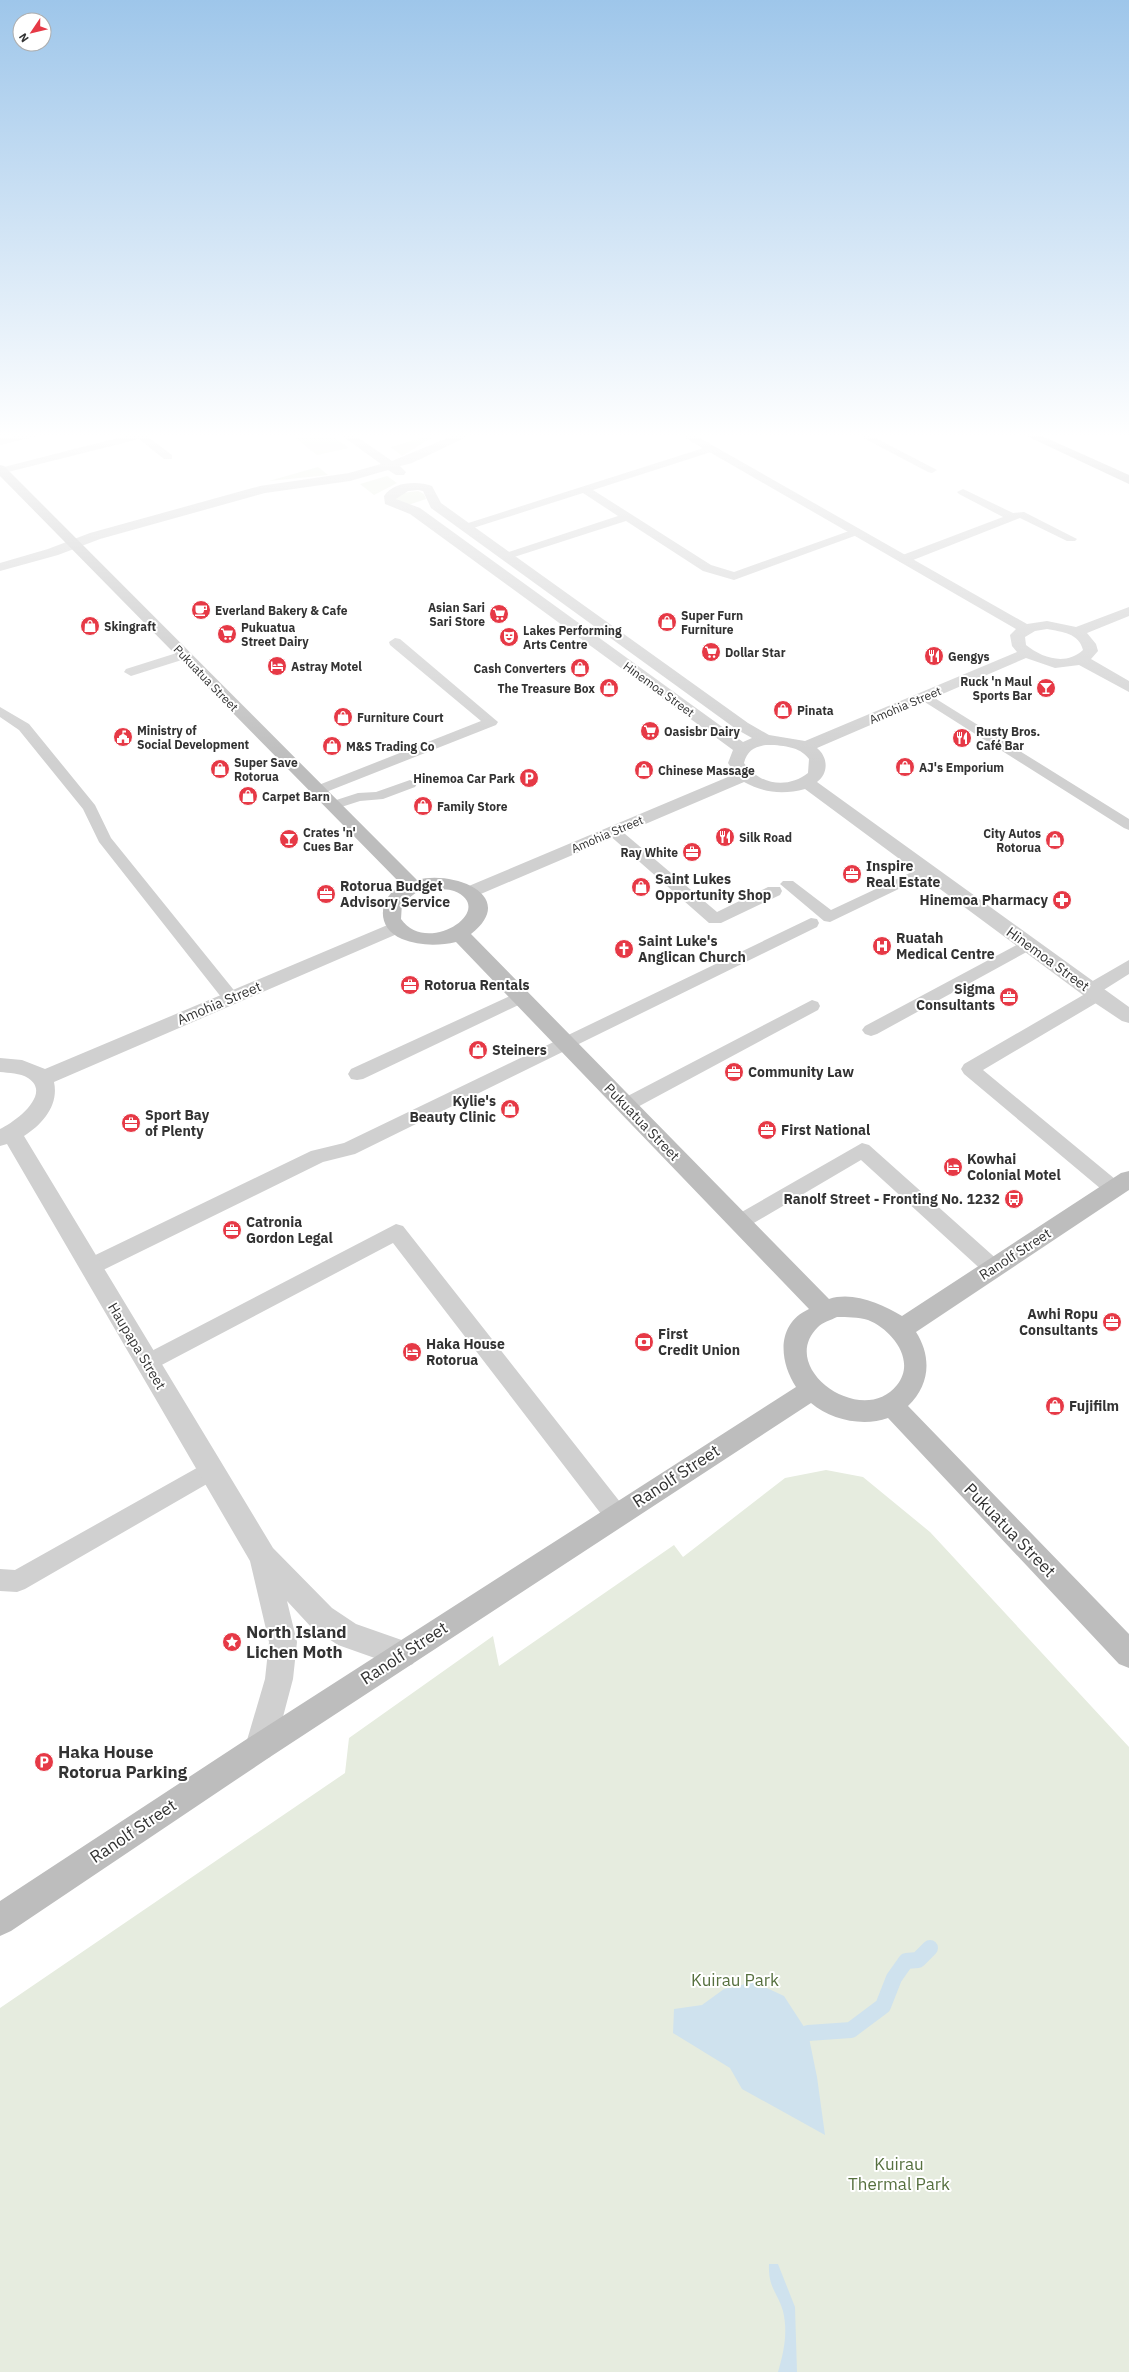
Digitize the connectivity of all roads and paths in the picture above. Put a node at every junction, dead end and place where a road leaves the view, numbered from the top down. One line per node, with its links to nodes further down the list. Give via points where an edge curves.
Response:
1 (77, 543): 9 (street)
2 (458, 543): 17 (street, Hinemoa Street)
3 (489, 543): 10 (street, Hinemoa Street)
4 (548, 543): 10 (lane)
5 (667, 543): 6 (lane, via 707,568 734,576)
6 (826, 543)
7 (875, 543): 11 (street)
8 (946, 543): 11 (lane)
9 (74, 544): 12 (street); 20 (main road, Pukuatua Street)
10 (507, 556): 14 (street, Hinemoa Street)
11 (904, 559): 15 (street)
12 (0, 567)
13 (1129, 611): 16 (street)
14 (606, 628): 17 (lane); 26 (street, Hinemoa Street, via 742,726)
15 (1026, 629): 16 (street, via 1047,625); 19 (street, via 1017,635 1016,640)
16 (1076, 632): 21 (street, via 1090,642 1091,651)
17 (585, 636): 28 (street, Hinemoa Street)
18 (395, 642): 33 (lane, via 491,722)
19 (1026, 653): 21 (street, via 1044,661 1061,663); 24 (street, Amohia Street)
20 (183, 655): 22 (lane); 33 (main road, Pukuatua Street)
21 (1081, 660): 23 (street)
22 (130, 672)
23 (1129, 686)
24 (925, 696): 27 (street, Amohia Street); 34 (lane)
25 (0, 711): 46 (lane, via 24,727 90,808 104,839)
26 (766, 740): 27 (street, via 793,742); 28 (street)
27 (805, 747): 31 (street, via 819,762 818,772)
28 (742, 749): 30 (street, via 736,763)
29 (397, 772): 33 (lane)
30 (744, 776): 31 (street, via 775,787 788,787); 35 (street, Amohia Street)
31 (806, 782): 36 (street, Hinemoa Street)
32 (410, 784): 33 (lane, via 378,796)
33 (324, 799): 37 (main road, Pukuatua Street)
34 (1129, 825)
35 (613, 831): 36 (lane, via 715,919 781,888 830,917); 38 (street, Amohia Street)
36 (927, 870): 42 (street, Hinemoa Street)
37 (413, 886): 38 (main road, via 444,882); 40 (main road, via 394,900 390,909 391,918)
38 (470, 892): 41 (main road, via 477,900 477,918)
39 (811, 923): 50 (lane)
40 (397, 927): 41 (main road, via 404,933 425,939 449,937); 46 (street, Amohia Street)
41 (460, 933): 45 (main road, Pukuatua Street)
42 (1028, 944): 44 (street, Hinemoa Street); 49 (lane)
43 (1129, 966): 44 (lane)
44 (1093, 992): 48 (street, Hinemoa Street); 56 (lane, via 970,1069)
45 (521, 996): 50 (main road, Pukuatua Street); 52 (lane)
46 (231, 998): 53 (street, Amohia Street)
47 (812, 1006): 54 (lane)
48 (1124, 1015)
49 (870, 1030)
50 (566, 1043): 54 (main road, Pukuatua Street); 58 (lane, via 348,1150 318,1156)
51 (0, 1065): 53 (street, via 31,1069)
52 (357, 1074)
53 (42, 1079): 55 (street, via 46,1093 43,1108 30,1123)
54 (626, 1105): 57 (main road, Pukuatua Street)
55 (6, 1136): 58 (street, Haupapa Street)
56 (1122, 1184): 59 (main road, Ranolf Street)
57 (740, 1222): 59 (lane, via 862,1150); 60 (main road, Pukuatua Street)
58 (90, 1267): 62 (street, Haupapa Street)
59 (993, 1268): 61 (main road, Ranolf Street)
60 (825, 1310): 61 (main road, via 849,1307 866,1309); 63 (main road, via 806,1322 797,1334 794,1347 794,1362)
61 (901, 1329): 64 (main road, via 915,1353 917,1368 914,1383 905,1395)
62 (147, 1363): 65 (street, Haupapa Street); 66 (lane, via 396,1232)
63 (811, 1390): 64 (main road, via 822,1399 850,1410 865,1412); 66 (main road, Ranolf Street)
64 (892, 1405): 70 (main road, Pukuatua Street)
65 (211, 1470): 67 (street, Haupapa Street); 68 (lane, via 17,1581)
66 (616, 1515): 69 (main road, Ranolf Street)
67 (263, 1557): 69 (street, Haupapa Street, via 322,1618 348,1635); 71 (street, Haupapa Street, via 283,1642 279,1679)
68 (0, 1580)
69 (403, 1654): 71 (main road, Ranolf Street)
70 (1129, 1654)
71 (260, 1747): 72 (main road, Ranolf Street)
72 (0, 1920)

